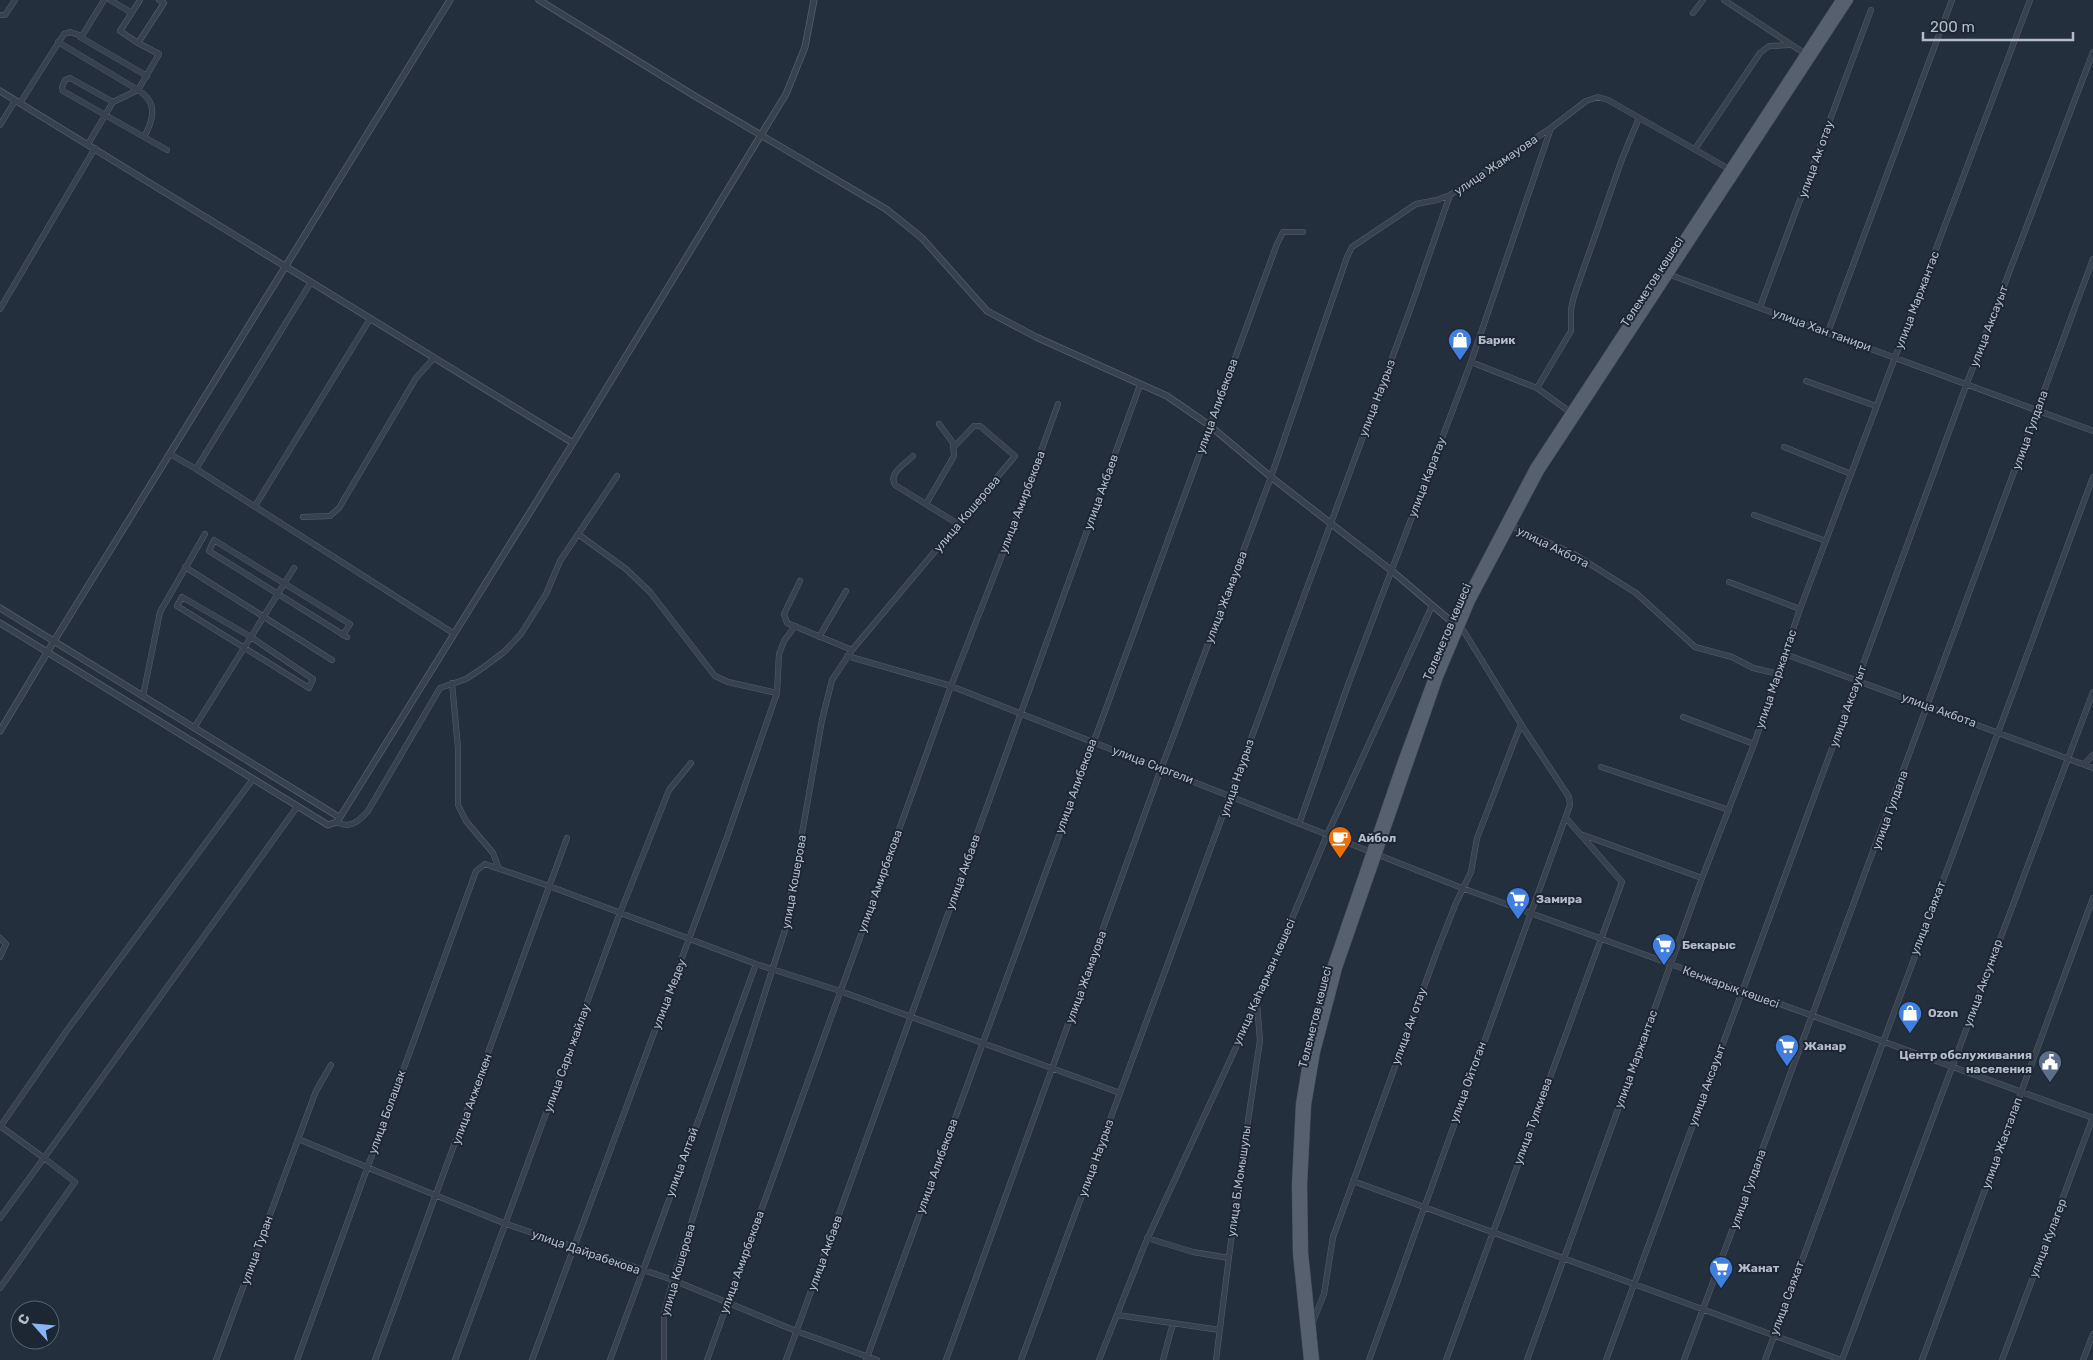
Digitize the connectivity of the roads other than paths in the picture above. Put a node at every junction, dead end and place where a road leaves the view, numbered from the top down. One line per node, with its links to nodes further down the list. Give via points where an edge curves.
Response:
1 (16, 0): 18 (street, via 5,15)
2 (104, 0): 19 (street)
3 (110, 0): 16 (street)
4 (140, 0): 16 (street)
5 (159, 0): 21 (street, via 164,3)
6 (450, 0): 44 (street)
7 (539, 0): 34 (street)
8 (814, 0): 34 (street, via 804,46 789,86)
9 (1703, 0): 17 (street)
10 (1724, 0): 22 (street)
11 (1840, 0): 24 (main road, Төлеметов көшесі)
12 (1849, 0): 24 (main road, Төлеметов көшесі)
13 (1952, 0): 50 (street)
14 (2030, 0): 51 (street, улица Маржантас)
15 (1871, 10): 48 (street, улица Ак отау)
16 (132, 13): 21 (street, via 120,31)
17 (1693, 13)
18 (0, 15)
19 (80, 37): 20 (street, via 67,32); 25 (street)
20 (58, 42): 26 (street); 28 (street)
21 (138, 43): 25 (street, via 159,54)
22 (1790, 44): 24 (street); 38 (street, via 1770,46 1760,53)
23 (2093, 52): 55 (street, улица Аксауыт)
24 (1808, 56): 40 (main road, Төлеметов көшесі); 45 (main road, Төлеметов көшесі)
25 (146, 76): 26 (street)
26 (138, 90): 29 (street); 35 (street, via 149,96 151,104 150,127)
27 (0, 91): 28 (street)
28 (17, 102): 32 (street); 36 (street)
29 (113, 102): 30 (street); 30 (street, via 70,78 64,83 62,90)
30 (105, 115): 35 (street); 36 (street)
31 (1639, 118): 33 (street, улица Жамауова, via 1598,97 1586,101); 38 (street, улица Жамауова); 57 (street, via 1574,296 1571,331)
32 (0, 125)
33 (1551, 128): 41 (street, улица Жамауова); 53 (street, улица Каратау)
34 (760, 136): 56 (street, via 886,209 922,238 987,311); 65 (street)
35 (144, 137): 39 (street)
36 (88, 144): 37 (street)
37 (95, 148): 44 (street); 47 (street)
38 (1695, 149): 40 (street, улица Жамауова)
39 (167, 150)
40 (1729, 169): 45 (main road, Төлеметов көшесі)
41 (1450, 195): 73 (street, улица Жамауова, via 1416,204 1352,247); 79 (street, улица Наурыз, via 1412,307)
42 (1303, 232): 63 (street, улица Алибекова, via 1282,232)
43 (2093, 260): 60 (street, улица Гулдала)
44 (286, 266): 46 (street); 68 (street)
45 (1667, 273): 48 (street, улица Хан танири); 61 (main road, Төлеметов көшесі); 81 (main road, Төлеметов көшесі)
46 (310, 282): 49 (street); 70 (street)
47 (0, 308)
48 (1760, 308): 50 (street, улица Хан танири)
49 (370, 319): 52 (street); 76 (street)
50 (1828, 332): 51 (street, улица Хан танири)
51 (1896, 357): 55 (street, улица Хан танири); 59 (street, улица Маржантас)
52 (434, 358): 65 (street); 78 (street, via 416,378 334,514)
53 (1471, 362): 57 (street); 87 (street, улица Каратау)
54 (1806, 381): 59 (street)
55 (1967, 384): 60 (street, улица Хан танири); 114 (street, улица Аксауыт)
56 (1140, 385): 63 (street, via 1166,396); 121 (street, улица Акбаев)
57 (1537, 388): 61 (street)
58 (1058, 404): 116 (street, улица Амирбекова)
59 (1876, 406): 71 (street, улица Маржантас)
60 (2038, 410): 64 (street, улица Хан танири); 120 (street, улица Гулдала)
61 (1570, 412): 81 (main road, Төлеметов көшесі, via 1534,468)
62 (939, 424): 67 (street)
63 (1210, 425): 73 (street); 127 (street, улица Алибекова)
64 (2093, 430)
65 (573, 443): 100 (street)
66 (1784, 447): 71 (street)
67 (953, 448): 75 (street, via 954,456); 80 (street, улица Кошерова, via 974,426 980,426 1014,458)
68 (170, 454): 70 (street); 103 (street)
69 (913, 456): 75 (street, via 893,474 892,480)
70 (196, 469): 76 (street)
71 (1851, 474): 84 (street, улица Маржантас)
72 (617, 476): 83 (street)
73 (1271, 477): 79 (street); 135 (street, улица Жамауова)
74 (2093, 477): 126 (street, улица Саяхат)
75 (926, 504): 80 (street)
76 (255, 506): 100 (street)
77 (1754, 514): 84 (street)
78 (303, 518)
79 (1330, 522): 87 (street); 137 (street, улица Наурыз)
80 (958, 524): 106 (street, улица Кошерова)
81 (1507, 525): 98 (main road, Төлеметов көшесі); 113 (street, улица Акбота, via 1574,554 1636,593 1695,647)
82 (205, 534): 85 (street)
83 (578, 534): 115 (street, via 521,634 484,667); 118 (street, via 626,569 650,592 715,676)
84 (1826, 541): 95 (street, улица Маржантас)
85 (185, 567): 96 (street); 119 (street, via 160,612)
86 (294, 568): 90 (street)
87 (1392, 571): 93 (street); 142 (street, улица Каратау)
88 (800, 580): 99 (street, via 784,614 787,623)
89 (1729, 582): 95 (street)
90 (284, 584): 92 (street); 92 (street, via 350,624 345,636); 92 (street, via 214,540 209,551)
91 (846, 591): 102 (street)
92 (278, 594): 96 (street)
93 (1432, 606): 98 (street); 143 (street, улица Каһарман көшесі)
94 (0, 608): 103 (street)
95 (1800, 609): 108 (street, улица Маржантас)
96 (264, 617): 101 (street); 111 (street)
97 (0, 623): 104 (street)
98 (1457, 623): 123 (street); 146 (main road, Төлеметов көшесі)
99 (794, 626): 102 (street); 118 (street, улица Медеу, via 779,654)
100 (453, 633): 141 (street)
101 (251, 637): 105 (street); 105 (street, via 313,679 308,688); 105 (street, via 184,597 177,605)
102 (819, 637): 106 (street)
103 (54, 641): 107 (street); 119 (street)
104 (37, 645): 107 (street); 112 (street)
105 (244, 648): 124 (street)
106 (852, 650): 109 (street, улица Кошерова)
107 (47, 651): 110 (street); 112 (street)
108 (1784, 654): 113 (street, улица Маржантас); 114 (street, улица Акбота)
109 (847, 656): 116 (street, улица Сиргели); 160 (street, улица Кошерова, via 832,680 822,720 785,930)
110 (57, 657): 112 (street, via 45,658); 136 (street)
111 (332, 660)
112 (41, 662): 125 (street)
113 (1779, 674): 128 (street, улица Маржантас)
114 (1858, 680): 120 (street, улица Акбота); 162 (street, улица Аксауыт)
115 (452, 683): 141 (street, via 440,688 432,700 368,811 358,823 348,825); 147 (street, via 458,748 458,805 466,821 493,853)
116 (951, 686): 121 (street, улица Сиргели); 161 (street, улица Амирбекова)
117 (2093, 692): 130 (street, улица Аксункар)
118 (777, 693): 156 (street, улица Медеу)
119 (143, 696): 124 (street)
120 (1928, 706): 126 (street, улица Акбота); 164 (street, улица Гулдала)
121 (1021, 714): 127 (street, улица Сиргели); 165 (street, улица Акбаев)
122 (1682, 717): 128 (street)
123 (1521, 724): 140 (street, улица Ойтоган, via 1569,797); 150 (street, улица Ак отау, via 1477,838 1471,872)
124 (194, 728): 141 (street)
125 (0, 729)
126 (1998, 732): 130 (street, улица Акбота); 166 (street, улица Саяхат)
127 (1092, 742): 135 (street, улица Сиргели); 167 (street, улица Алибекова)
128 (1754, 744): 139 (street, улица Маржантас)
129 (2093, 755): 132 (street)
130 (2069, 759): 132 (street, улица Акбота); 169 (street, улица Аксункар)
131 (692, 763): 152 (street, улица Сары жайлау, via 669,790)
132 (2084, 764): 134 (street, улица Акбота)
133 (1601, 767): 139 (street)
134 (2093, 768)
135 (1161, 769): 137 (street, улица Сиргели); 170 (street, улица Жамауова)
136 (253, 779): 138 (street); 174 (street)
137 (1229, 795): 142 (street, улица Сиргели); 171 (street, улица Наурыз)
138 (297, 807): 141 (street, via 328,825); 176 (street)
139 (1728, 810): 148 (street, улица Маржантас)
140 (1566, 818): 144 (street); 153 (street, улица Ойтоган)
141 (338, 820)
142 (1299, 824): 143 (street, улица Сиргели)
143 (1327, 835): 146 (street, улица Сиргели); 163 (street, улица Каһарман көшесі)
144 (1582, 835): 148 (street); 155 (street, улица Тулкиева, via 1622,882)
145 (567, 838): 149 (street, улица Акжелкен)
146 (1374, 855): 150 (street, Кенжарық көшесі); 196 (main road, Төлеметов көшесі, via 1322,997 1302,1090 1298,1125 1297,1253)
147 (498, 869): 149 (street); 177 (street, улица Болашак, via 485,864 476,871)
148 (1702, 878): 159 (street, улица Маржантас)
149 (549, 886): 152 (street); 179 (street, улица Акжелкен)
150 (1462, 888): 153 (street, Кенжарық көшесі); 178 (street, улица Ак отау)
151 (2093, 898): 172 (street, улица Жасталап)
152 (620, 913): 156 (street); 182 (street, улица Сары жайлау)
153 (1529, 914): 155 (street, Кенжарық көшесі); 180 (street, улица Ойтоган)
154 (0, 938): 157 (street, via 6,944)
155 (1599, 938): 159 (street, Кенжарық көшесі); 183 (street, улица Тулкиева)
156 (690, 939): 158 (street); 185 (street, улица Медеу)
157 (0, 957)
158 (756, 964): 160 (street); 188 (street, улица Алтай)
159 (1670, 965): 162 (street, Кенжарық көшесі); 187 (street, улица Маржантас)
160 (774, 970): 161 (street); 189 (street, улица Кошерова)
161 (840, 991): 165 (street); 192 (street, улица Амирбекова)
162 (1742, 991): 164 (street, Кенжарық көшесі); 190 (street, улица Аксауыт)
163 (1257, 1002): 184 (street, улица Каһарман көшесі); 186 (street, улица Б.Момышулы, via 1260,1040)
164 (1813, 1016): 166 (street, Кенжарық көшесі); 193 (street, улица Гулдала)
165 (910, 1017): 167 (street); 197 (street, улица Акбаев)
166 (1882, 1042): 169 (street, Кенжарық көшесі); 200 (street, улица Саяхат)
167 (982, 1043): 170 (street); 201 (street, улица Алибекова)
168 (331, 1065): 175 (street, улица Туран, via 316,1091)
169 (1952, 1068): 172 (street, Кенжарық көшесі); 225 (street, улица Аксункар)
170 (1052, 1069): 171 (street); 212 (street, улица Жамауова)
171 (1120, 1093): 213 (street, улица Наурыз)
172 (2021, 1093): 173 (street, Кенжарық көшесі); 226 (street, улица Жасталап)
173 (2093, 1118): 227 (street, улица Кулагер)
174 (0, 1126): 176 (street)
175 (298, 1139): 177 (street, улица Дайрабекова); 202 (street, улица Туран)
176 (44, 1158): 181 (street); 191 (street, via 75,1182)
177 (366, 1168): 179 (street, улица Дайрабекова); 203 (street, улица Болашак)
178 (1353, 1181): 180 (street); 196 (street, улица Ак отау, via 1333,1237 1324,1294)
179 (437, 1196): 182 (street, улица Дайрабекова); 204 (street, улица Акжелкен)
180 (1424, 1207): 183 (street); 219 (street, улица Ойтоган)
181 (0, 1218)
182 (506, 1224): 185 (street, улица Дайрабекова); 205 (street, улица Сары жайлау)
183 (1492, 1232): 187 (street); 220 (street, улица Тулкиева)
184 (1147, 1238): 186 (street); 194 (street, улица Каһарман көшесі)
185 (573, 1247): 188 (street, улица Дайрабекова); 206 (street, улица Медеу)
186 (1229, 1258): 198 (street, улица Б.Момышулы)
187 (1564, 1259): 190 (street); 221 (street, улица Маржантас)
188 (642, 1271): 189 (street, улица Дайрабекова); 207 (street, улица Алтай)
189 (673, 1280): 192 (street, улица Дайрабекова); 208 (street, улица Кошерова, via 664,1314)
190 (1633, 1284): 193 (street); 222 (street, улица Аксауыт)
191 (0, 1288)
192 (728, 1301): 197 (street, улица Дайрабекова); 209 (street, улица Амирбекова)
193 (1703, 1309): 200 (street); 223 (street, улица Гулдала)
194 (1117, 1315): 195 (street); 214 (street, улица Каһарман көшесі)
195 (1173, 1323): 198 (street); 215 (street)
196 (1308, 1325): 217 (main road, Төлеметов көшесі); 218 (main road, Төлеметов көшесі)
197 (796, 1330): 201 (street, улица Дайрабекова); 210 (street, улица Акбаев)
198 (1220, 1330): 216 (street, улица Б.Момышулы)
199 (2093, 1334): 228 (street)
200 (1774, 1335): 224 (street, улица Саяхат); 225 (street)
201 (866, 1358): 211 (street, улица Дайрабекова)
202 (216, 1360)
203 (297, 1360)
204 (375, 1360)
205 (456, 1360)
206 (532, 1360)
207 (610, 1360)
208 (664, 1360)
209 (707, 1360)
210 (786, 1360)
211 (877, 1360)
212 (946, 1360)
213 (1021, 1360)
214 (1099, 1360)
215 (1163, 1360)
216 (1216, 1360)
217 (1308, 1360)
218 (1315, 1360)
219 (1369, 1360)
220 (1446, 1360)
221 (1527, 1360)
222 (1606, 1360)
223 (1684, 1360)
224 (1765, 1360)
225 (1842, 1360)
226 (1922, 1360)
227 (2002, 1360)
228 (2083, 1360)

